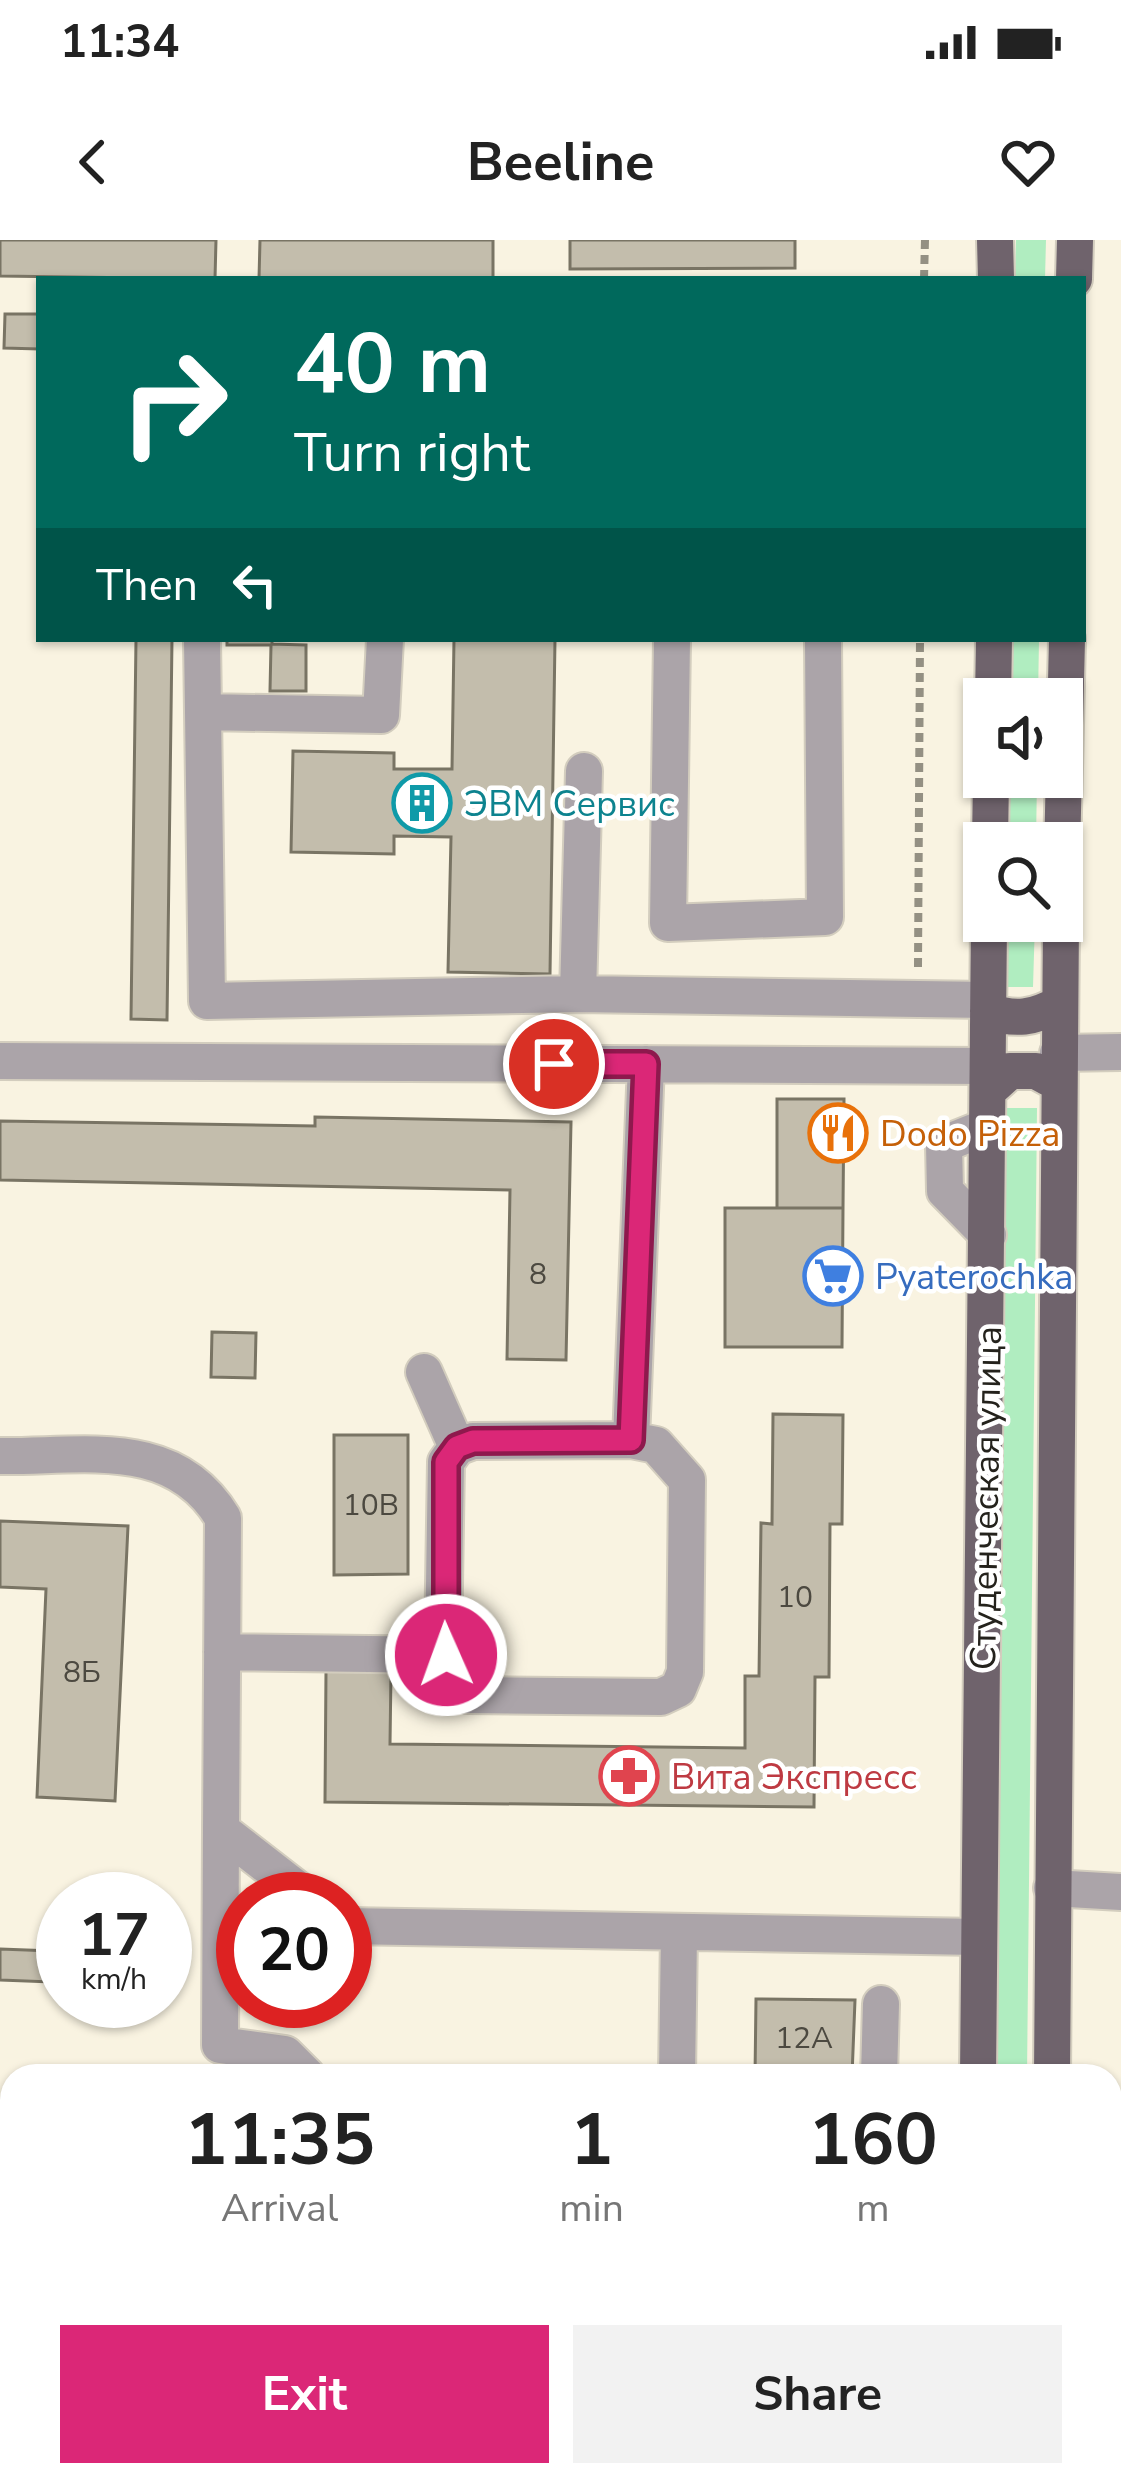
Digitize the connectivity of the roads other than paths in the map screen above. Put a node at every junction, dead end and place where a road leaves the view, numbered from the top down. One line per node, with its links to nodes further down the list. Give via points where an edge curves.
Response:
1 (995, 240): 3 (main road)
2 (1075, 240): 4 (main road)
3 (996, 276)
4 (1074, 276)
5 (202, 642): 12 (lane)
6 (385, 642): 12 (lane, via 381,715)
7 (672, 642): 8 (lane, via 668,923 825,917)
8 (823, 642)
9 (994, 642): 11 (main road)
10 (1066, 642): 14 (main road)
11 (993, 678)
12 (203, 712): 17 (lane, via 207,1000)
13 (584, 771): 17 (lane)
14 (1063, 822)
15 (989, 942): 19 (main road, Студенческая улица)
16 (1060, 942): 18 (main road, Студенческая улица)
17 (578, 994): 19 (lane)
18 (1059, 1004): 19 (main road, via 1009,1019); 23 (main road, Студенческая улица)
19 (988, 1006): 24 (main road, Студенческая улица)
20 (1121, 1052): 23 (lane)
21 (0, 1061): 22 (lane)
22 (646, 1064): 24 (lane); 26 (lane)
23 (1058, 1068): 24 (main road, via 1010,1071); 33 (main road, Студенческая улица)
24 (988, 1094): 37 (main road, Студенческая улица)
25 (424, 1372): 27 (lane)
26 (631, 1440): 27 (lane); 30 (lane, via 656,1444 687,1480 686,1672 678,1689 662,1697 468,1695)
27 (457, 1447): 30 (lane, via 446,1462)
28 (0, 1456): 29 (lane, via 145,1458 176,1468 209,1494 224,1518)
29 (222, 1652): 30 (lane); 31 (lane)
30 (446, 1655)
31 (221, 1830): 32 (lane); 39 (lane, via 220,2045 284,2054)
32 (275, 1872)
33 (1052, 1888): 34 (lane); 43 (main road, Студенческая улица)
34 (1121, 1892)
35 (372, 1926): 36 (lane)
36 (679, 1932): 37 (lane); 40 (lane)
37 (979, 1937): 42 (main road, Студенческая улица)
38 (881, 2004): 41 (lane)
39 (294, 2064)
40 (677, 2064)
41 (879, 2064)
42 (978, 2064)
43 (1052, 2064)

